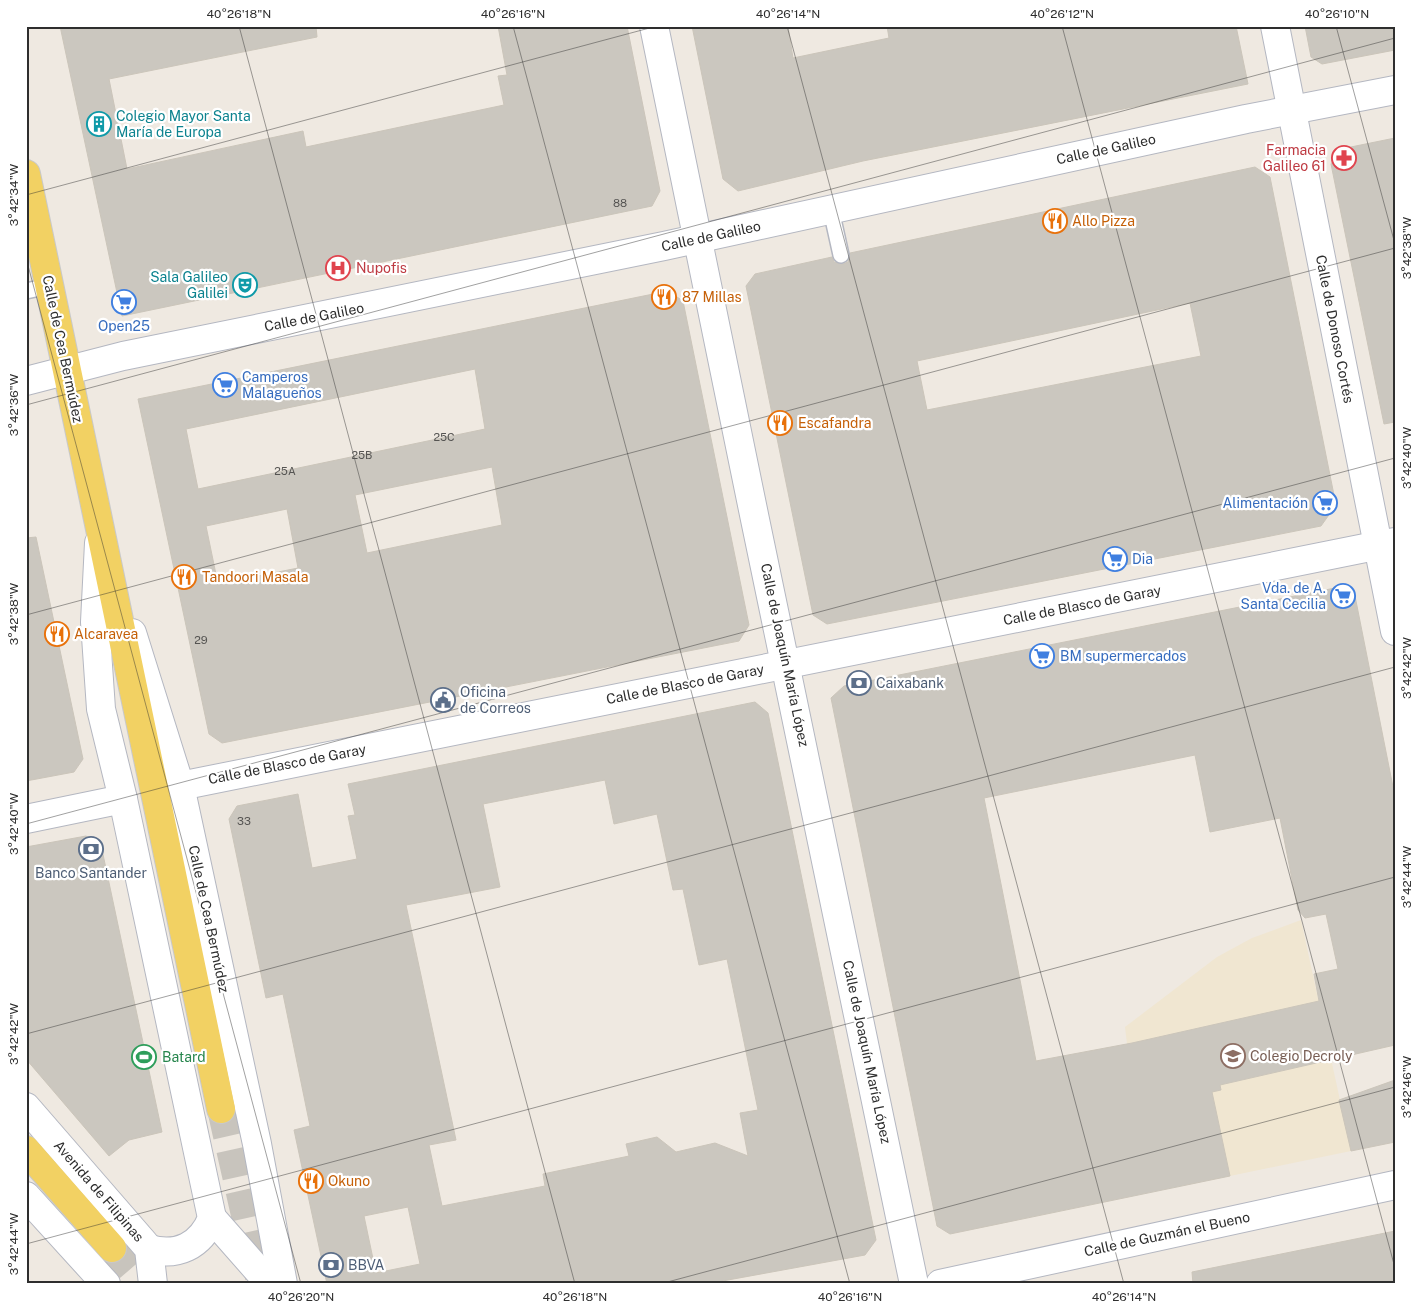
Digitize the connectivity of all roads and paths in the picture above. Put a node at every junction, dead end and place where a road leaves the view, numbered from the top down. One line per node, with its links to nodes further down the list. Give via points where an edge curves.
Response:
1 (654, 26): 7 (street, Calle de Joaquín María López)
2 (1274, 26): 4 (street, Calle de Donoso Cortés)
3 (1395, 90): 4 (street, Calle de Galileo)
4 (1292, 110): 6 (street, Calle de Galileo); 13 (street, Calle de Donoso Cortés)
5 (26, 174): 9 (main road, Calle de Cea Bermúdez)
6 (831, 210): 7 (street, Calle de Galileo); 8 (lane)
7 (697, 239): 10 (street, Calle de Galileo); 16 (street, Calle de Joaquín María López)
8 (841, 254)
9 (38, 289): 10 (main road, Calle de Cea Bermúdez)
10 (67, 369): 11 (street, Calle de Galileo); 12 (main road, Calle de Cea Bermúdez)
11 (26, 381)
12 (100, 523): 14 (main road, Calle de Cea Bermúdez); 18 (street, Calle de Cea Bermúdez, via 94,622 101,709)
13 (1386, 544): 15 (street, Calle de Donoso Cortés); 16 (street, Calle de Blasco de Garay)
14 (108, 561): 17 (street, Calle de Cea Bermúdez); 21 (main road, Calle de Cea Bermúdez, via 129,676)
15 (1395, 631)
16 (786, 664): 17 (street, Calle de Blasco de Garay); 32 (street, Calle de Joaquín María López)
17 (180, 786): 31 (street, Calle de Cea Bermúdez, via 257,1144)
18 (123, 799): 19 (street); 25 (street, Calle de Cea Bermúdez)
19 (26, 819)
20 (26, 1107): 27 (street, Avenida de Filipinas)
21 (221, 1109)
22 (26, 1150): 26 (main road, Avenida de Filipinas)
23 (1395, 1185): 33 (street, Calle de Guzmán el Bueno)
24 (26, 1196): 28 (street)
25 (212, 1218): 27 (street, via 207,1230 178,1252 163,1253); 30 (street, Calle de Cea Bermúdez)
26 (112, 1248)
27 (149, 1249): 29 (street, Avenida de Filipinas)
28 (106, 1284)
29 (154, 1284)
30 (270, 1284)
31 (283, 1284)
32 (914, 1284)
33 (940, 1284)

